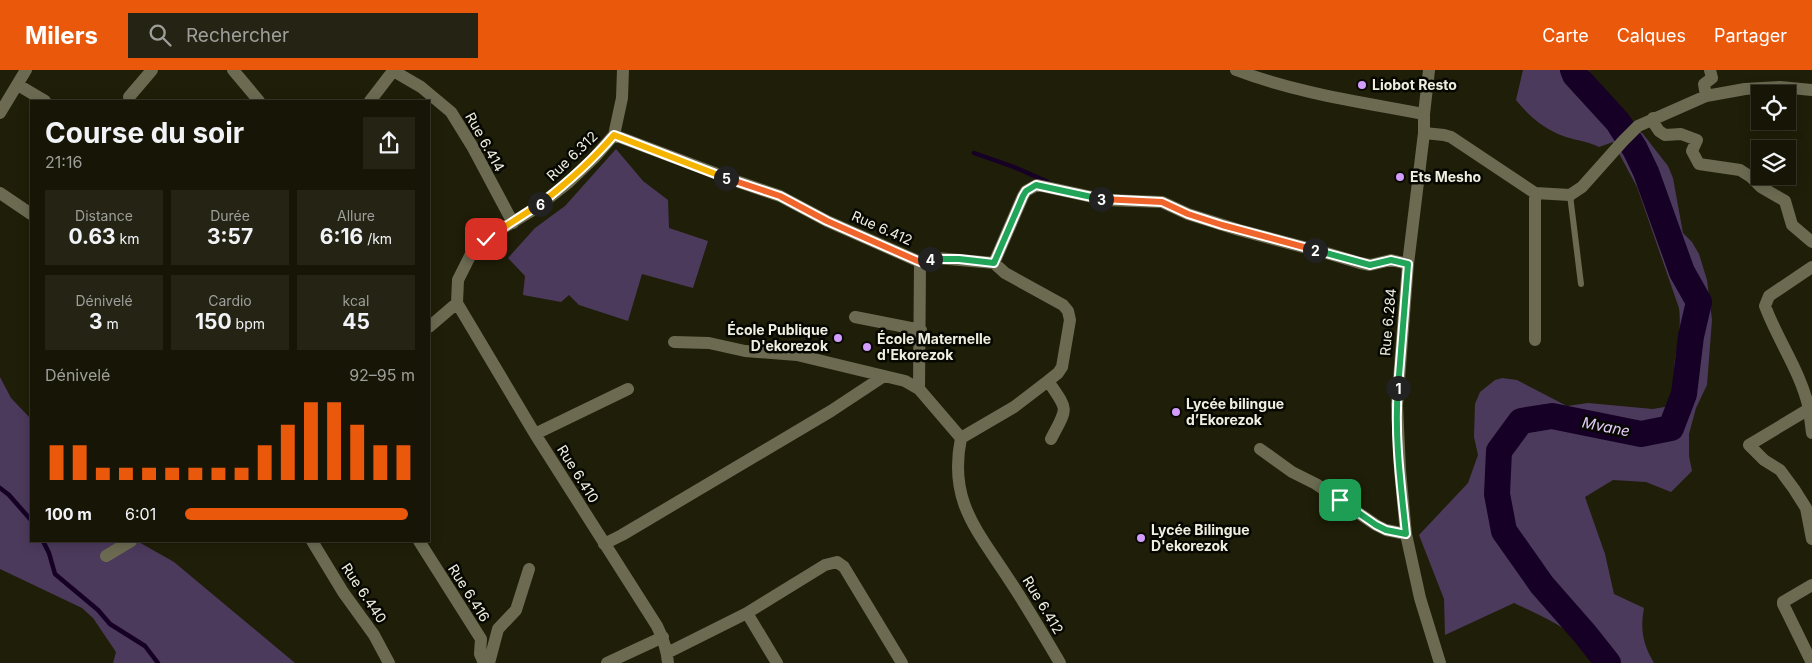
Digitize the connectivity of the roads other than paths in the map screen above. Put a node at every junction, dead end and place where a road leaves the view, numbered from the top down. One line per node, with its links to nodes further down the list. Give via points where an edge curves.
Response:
1 (26, 70): 9 (street)
2 (152, 70): 12 (street)
3 (233, 70): 14 (street)
4 (623, 70): 20 (street, Rue 6.312, via 622,98)
5 (1236, 70): 17 (street, via 1267,82)
6 (1429, 70): 17 (street, Rue 6.284)
7 (1710, 70): 11 (street, via 1712,78 1704,84)
8 (393, 71): 15 (street); 25 (street, Rue 6.414, via 421,87 451,112)
9 (18, 85): 13 (street); 16 (street)
10 (1812, 90): 11 (street, via 1780,87)
11 (1706, 96): 18 (street)
12 (129, 97)
13 (43, 100)
14 (258, 100)
15 (371, 100)
16 (0, 113)
17 (1424, 114): 19 (street, Rue 6.284)
18 (1653, 118): 23 (street, via 1638,126 1582,187); 26 (street, via 1659,131 1665,135 1681,134 1697,140 1692,151 1700,164 1740,170 1785,202 1792,225)
19 (1424, 133): 22 (street, via 1451,137); 29 (street, Rue 6.284)
20 (614, 135): 25 (street, Rue 6.312, via 569,182); 27 (street, Rue 6.412, via 780,196 827,221)
21 (0, 193): 24 (street)
22 (1535, 193): 23 (street); 36 (street)
23 (1570, 195): 31 (lane)
24 (30, 213)
25 (513, 223): 32 (street, Rue 6.312, via 486,239 470,256 458,280)
26 (1812, 242)
27 (920, 262): 28 (street, via 937,258); 35 (street, Rue 6.412)
28 (994, 263): 29 (street, via 1023,196 1036,185 1106,200 1162,202 1222,225 1360,263 1370,265 1391,260); 39 (street, via 1068,311 1070,320 1062,367)
29 (1408, 264): 48 (street, Rue 6.284, via 1397,405)
30 (1812, 267): 42 (street, via 1769,296 1765,306)
31 (1581, 284)
32 (457, 303): 34 (street); 44 (street, Rue 6.410)
33 (855, 317): 35 (street)
34 (430, 326)
35 (921, 330): 41 (street, Rue 6.412)
36 (1535, 340)
37 (674, 342): 38 (street, via 709,343 745,351 796,355)
38 (884, 376): 41 (street, via 905,381); 53 (street, via 831,411)
39 (1048, 381): 45 (street, via 1014,407); 46 (street, via 1065,406)
40 (628, 389): 44 (street)
41 (919, 389): 45 (street)
42 (1811, 409): 43 (street); 49 (street, via 1749,445 1780,470 1794,490 1808,514)
43 (1812, 433)
44 (535, 434): 53 (street, Rue 6.410)
45 (961, 438): 67 (street, Rue 6.412, via 957,475 970,519)
46 (1051, 440)
47 (1260, 449): 48 (street, via 1376,525)
48 (1406, 534): 60 (street, Rue 6.284)
49 (1812, 539)
50 (129, 542): 54 (street)
51 (313, 542): 61 (street, Rue 6.440)
52 (420, 542): 62 (street, Rue 6.416, via 481,640 480,654)
53 (604, 544): 58 (street, Rue 6.410)
54 (106, 556)
55 (529, 569): 63 (street, via 516,610 498,629)
56 (1812, 585): 68 (street, via 1783,604)
57 (747, 613): 59 (street); 65 (street); 66 (street, via 825,565 837,562 844,567)
58 (663, 638): 59 (street, Rue 6.410); 64 (street)
59 (668, 658)
60 (1438, 662)
61 (389, 663)
62 (484, 663)
63 (489, 663)
64 (607, 663)
65 (777, 663)
66 (902, 663)
67 (1060, 663)
68 (1812, 663)

